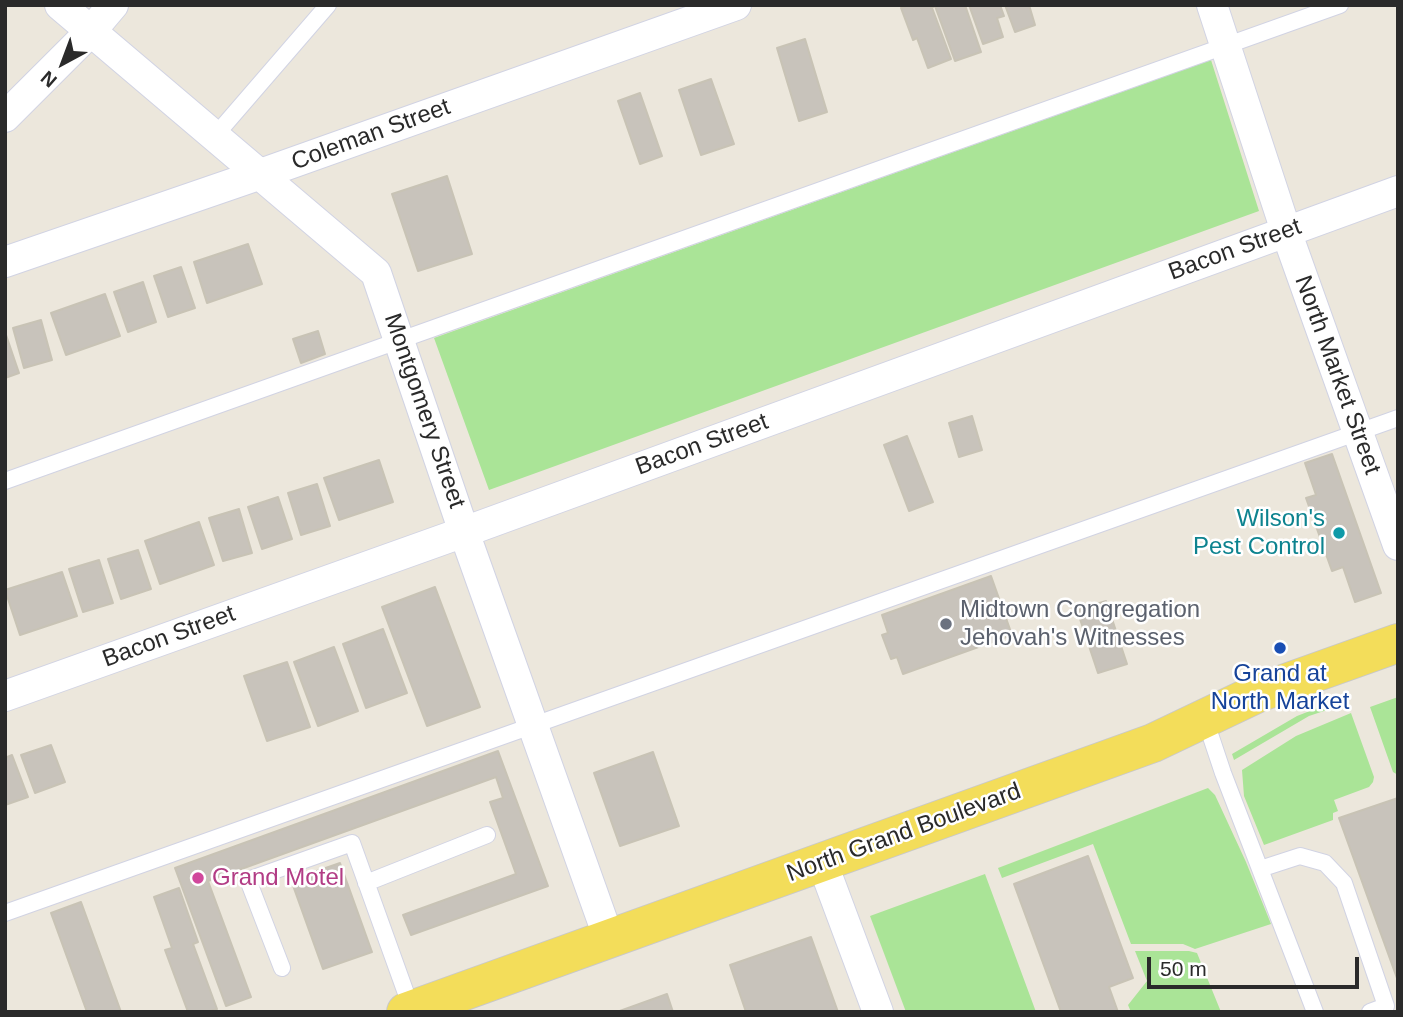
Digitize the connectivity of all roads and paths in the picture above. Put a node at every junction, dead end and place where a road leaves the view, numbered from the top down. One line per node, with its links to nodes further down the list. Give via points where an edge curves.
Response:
1 (60, 5): 7 (street, Montgomery Street)
2 (113, 5): 7 (street)
3 (328, 5): 10 (lane)
4 (736, 5): 11 (street, Coleman Street)
5 (1212, 5): 8 (street, North Market Street)
6 (1340, 5): 8 (lane)
7 (91, 31): 9 (street); 10 (street, Montgomery Street)
8 (1226, 46): 13 (street, North Market Street); 15 (lane)
9 (5, 117)
10 (214, 137): 11 (street, Montgomery Street)
11 (258, 175): 14 (street, Coleman Street); 15 (street, Montgomery Street, via 376,273)
12 (1398, 191): 13 (street, Bacon Street)
13 (1286, 231): 17 (street, North Market Street); 19 (street, Bacon Street)
14 (5, 262)
15 (401, 341): 18 (lane); 19 (street, Montgomery Street)
16 (1398, 418): 17 (lane)
17 (1357, 432): 20 (street, North Market Street); 24 (lane)
18 (5, 481)
19 (464, 532): 22 (street, Bacon Street); 24 (street, Montgomery Street)
20 (1398, 545)
21 (1398, 643): 23 (main road, North Grand Boulevard, via 1258,693)
22 (5, 696)
23 (1205, 719): 26 (main road, North Grand Boulevard, via 1153,743); 27 (lane)
24 (533, 724): 29 (lane); 30 (street, Montgomery Street)
25 (487, 835): 28 (lane)
26 (822, 862): 30 (main road, North Grand Boulevard); 33 (street)
27 (1260, 869): 34 (lane); 35 (lane, via 1300,856 1325,863 1344,883 1386,1006)
28 (366, 883): 31 (lane, via 352,842 248,880); 32 (lane)
29 (5, 913)
30 (608, 939): 32 (main road, North Grand Boulevard)
31 (282, 968)
32 (409, 1011)
33 (878, 1012)
34 (1315, 1012)
35 (1370, 1012)

